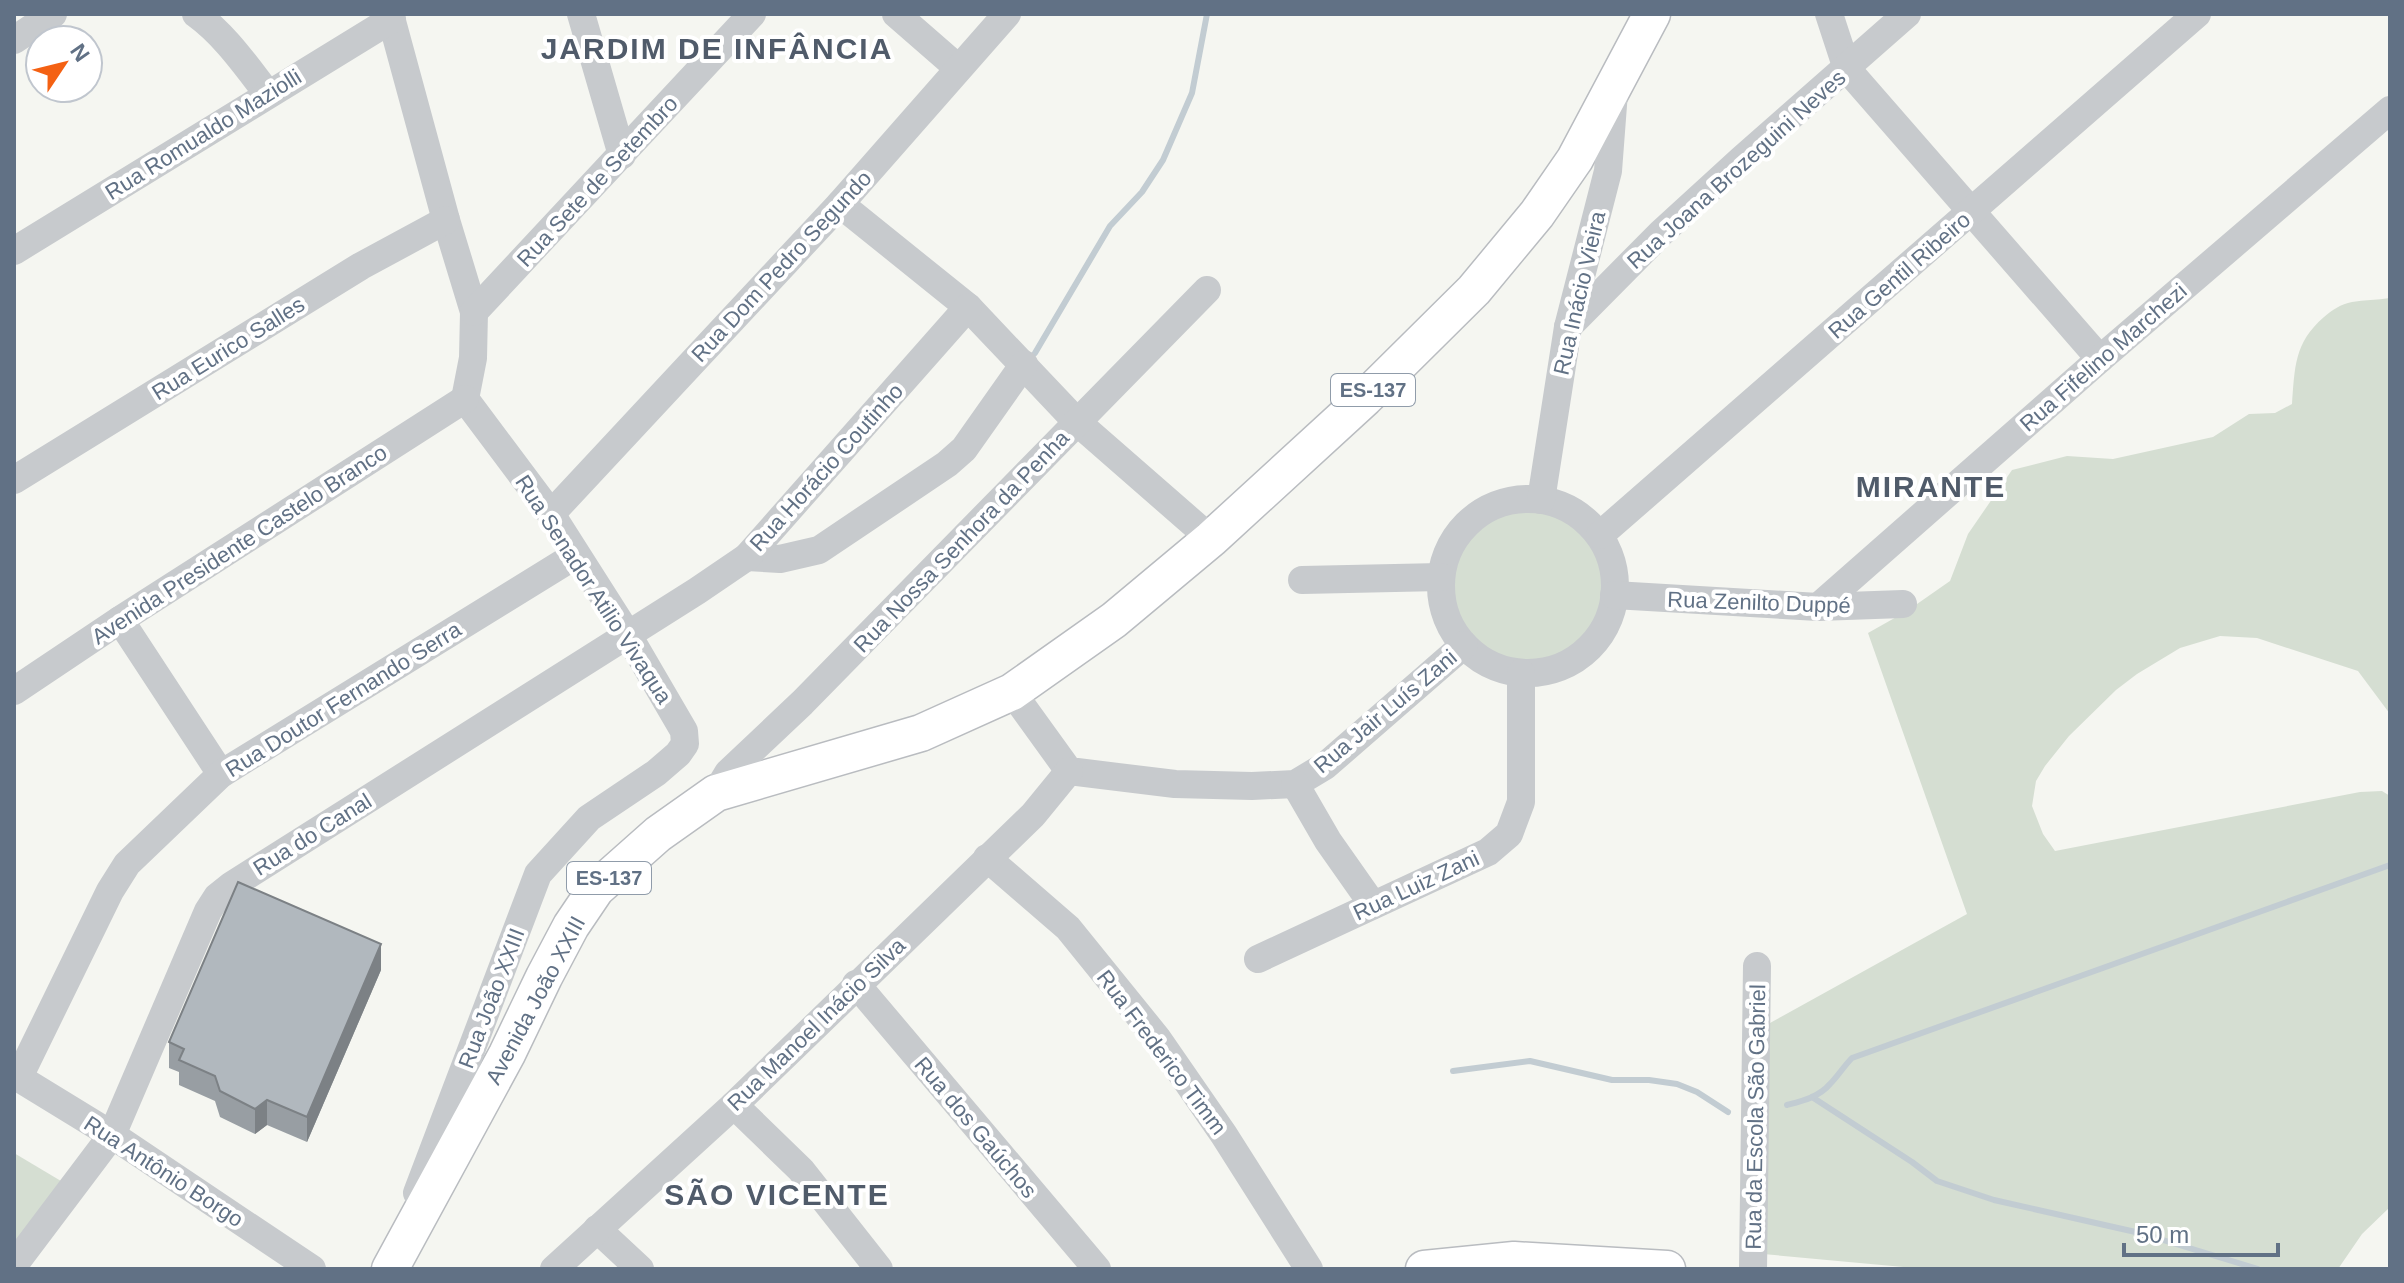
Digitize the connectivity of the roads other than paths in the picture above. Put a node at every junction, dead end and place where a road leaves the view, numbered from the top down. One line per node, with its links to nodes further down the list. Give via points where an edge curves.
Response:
1 (53, 14): 12 (street)
2 (196, 14): 16 (street, via 225,40)
3 (581, 14): 18 (street)
4 (752, 14): 18 (street, Rua Sete de Setembro)
5 (896, 14): 13 (street)
6 (1007, 14): 13 (street, Rua Dom Pedro Segundo)
7 (1652, 14): 15 (main road, ES-137)
8 (1829, 14): 14 (street)
9 (1907, 14): 14 (street, Rua Joana Brozeguini Neves)
10 (2197, 14): 20 (street, Rua Gentil Ribeiro)
11 (391, 16): 16 (street, Rua Romualdo Maziolli); 21 (street)
12 (14, 40)
13 (958, 68): 19 (street, Rua Dom Pedro Segundo)
14 (1847, 69): 20 (street); 26 (street, Rua Joana Brozeguini Neves, via 1661,233)
15 (1615, 87): 26 (street, Rua Inácio Vieira, via 1608,171); 35 (main road, ES-137, via 1560,181 1474,290)
16 (268, 94): 22 (street, Rua Romualdo Maziolli)
17 (2390, 110): 27 (street, Rua Fifelino Marchezi)
18 (622, 155): 25 (street, Rua Sete de Setembro)
19 (840, 204): 24 (street); 33 (street, Rua Dom Pedro Segundo)
20 (1972, 212): 27 (street); 34 (street, Rua Gentil Ribeiro)
21 (446, 220): 25 (street); 31 (street, Rua Eurico Salles, via 361,266)
22 (14, 251)
23 (1207, 290): 30 (street, Rua Nossa Senhora da Penha)
24 (968, 307): 28 (street); 37 (street, Rua Horácio Coutinho)
25 (474, 312): 29 (street)
26 (1568, 327): 32 (street, Rua Inácio Vieira)
27 (2100, 359): 42 (street, Rua Fifelino Marchezi)
28 (1024, 364): 30 (street); 37 (street, via 964,449 947,464 819,550 780,559)
29 (465, 399): 33 (street, Rua Senador Atilio Vivaqua); 43 (street, Avenida Presidente Castelo Branco)
30 (1077, 422): 35 (street); 53 (street, Rua Nossa Senhora da Penha, via 728,773)
31 (14, 480)
32 (1541, 500): 34 (street, via 1569,509); 38 (street, via 1513,500 1486,509 1456,538)
33 (551, 514): 36 (street, Rua Senador Atilio Vivaqua)
34 (1600, 535): 40 (street, via 1613,567)
35 (1211, 539): 48 (main road, ES-137, via 1114,620)
36 (576, 555): 44 (street, Rua Senador Atilio Vivaqua); 51 (street, Rua Doutor Fernando Serra)
37 (747, 557): 44 (street, Rua Horácio Coutinho)
38 (1441, 577): 39 (street); 45 (street, via 1450,625)
39 (1302, 580)
40 (1614, 595): 42 (street, Rua Zenilto Duppé); 46 (street, via 1596,641 1575,660 1549,671)
41 (1903, 604): 42 (street, Rua Zenilto Duppé)
42 (1818, 607)
43 (120, 620): 47 (street, Avenida Presidente Castelo Branco); 51 (street)
44 (628, 635): 50 (street, Rua Senador Atilio Vivaqua, via 684,731 685,744); 61 (street, Rua do Canal, via 217,897)
45 (1464, 645): 46 (street, via 1500,669); 52 (street, Rua Jair Luís Zani, via 1325,766)
46 (1521, 673): 55 (street, Rua Luiz Zani, via 1521,802 1509,834 1488,852)
47 (14, 691)
48 (1012, 692): 49 (street); 53 (main road, Avenida João XXIII / ES-137, via 921,733)
49 (1069, 771): 52 (street, Rua Jair Luís Zani, via 1175,784); 54 (street, Rua Manoel Inácio Silva)
50 (656, 773): 65 (street, Rua João XXIII, via 589,818 538,874)
51 (221, 774): 59 (street, Rua Doutor Fernando Serra, via 127,864)
52 (1295, 784): 55 (street)
53 (716, 793): 65 (main road, Avenida João XXIII / ES-137, via 658,834 596,889 564,939)
54 (987, 858): 58 (street, Rua Manoel Inácio Silva); 70 (street, Rua Frederico Timm, via 1068,928 1157,1038)
55 (1373, 905): 56 (street, Rua Luiz Zani)
56 (1258, 959)
57 (1757, 966): 73 (street, Rua da Escola São Gabriel)
58 (856, 984): 60 (street, Rua Manoel Inácio Silva); 69 (street, Rua dos Gaúchos)
59 (16, 1076): 61 (street, Rua Antônio Borgo)
60 (734, 1105): 62 (street, Rua Manoel Inácio Silva); 68 (street, via 801,1170)
61 (112, 1135): 63 (street, Rua do Canal); 64 (street, Rua Antônio Borgo)
62 (597, 1229): 66 (street, Rua Manoel Inácio Silva); 67 (street)
63 (14, 1265)
64 (312, 1269)
65 (388, 1269)
66 (554, 1269)
67 (640, 1269)
68 (879, 1269)
69 (1097, 1269)
70 (1309, 1269)
71 (1424, 1269): 72 (main road, via 1514,1260)
72 (1667, 1269)
73 (1753, 1269)

